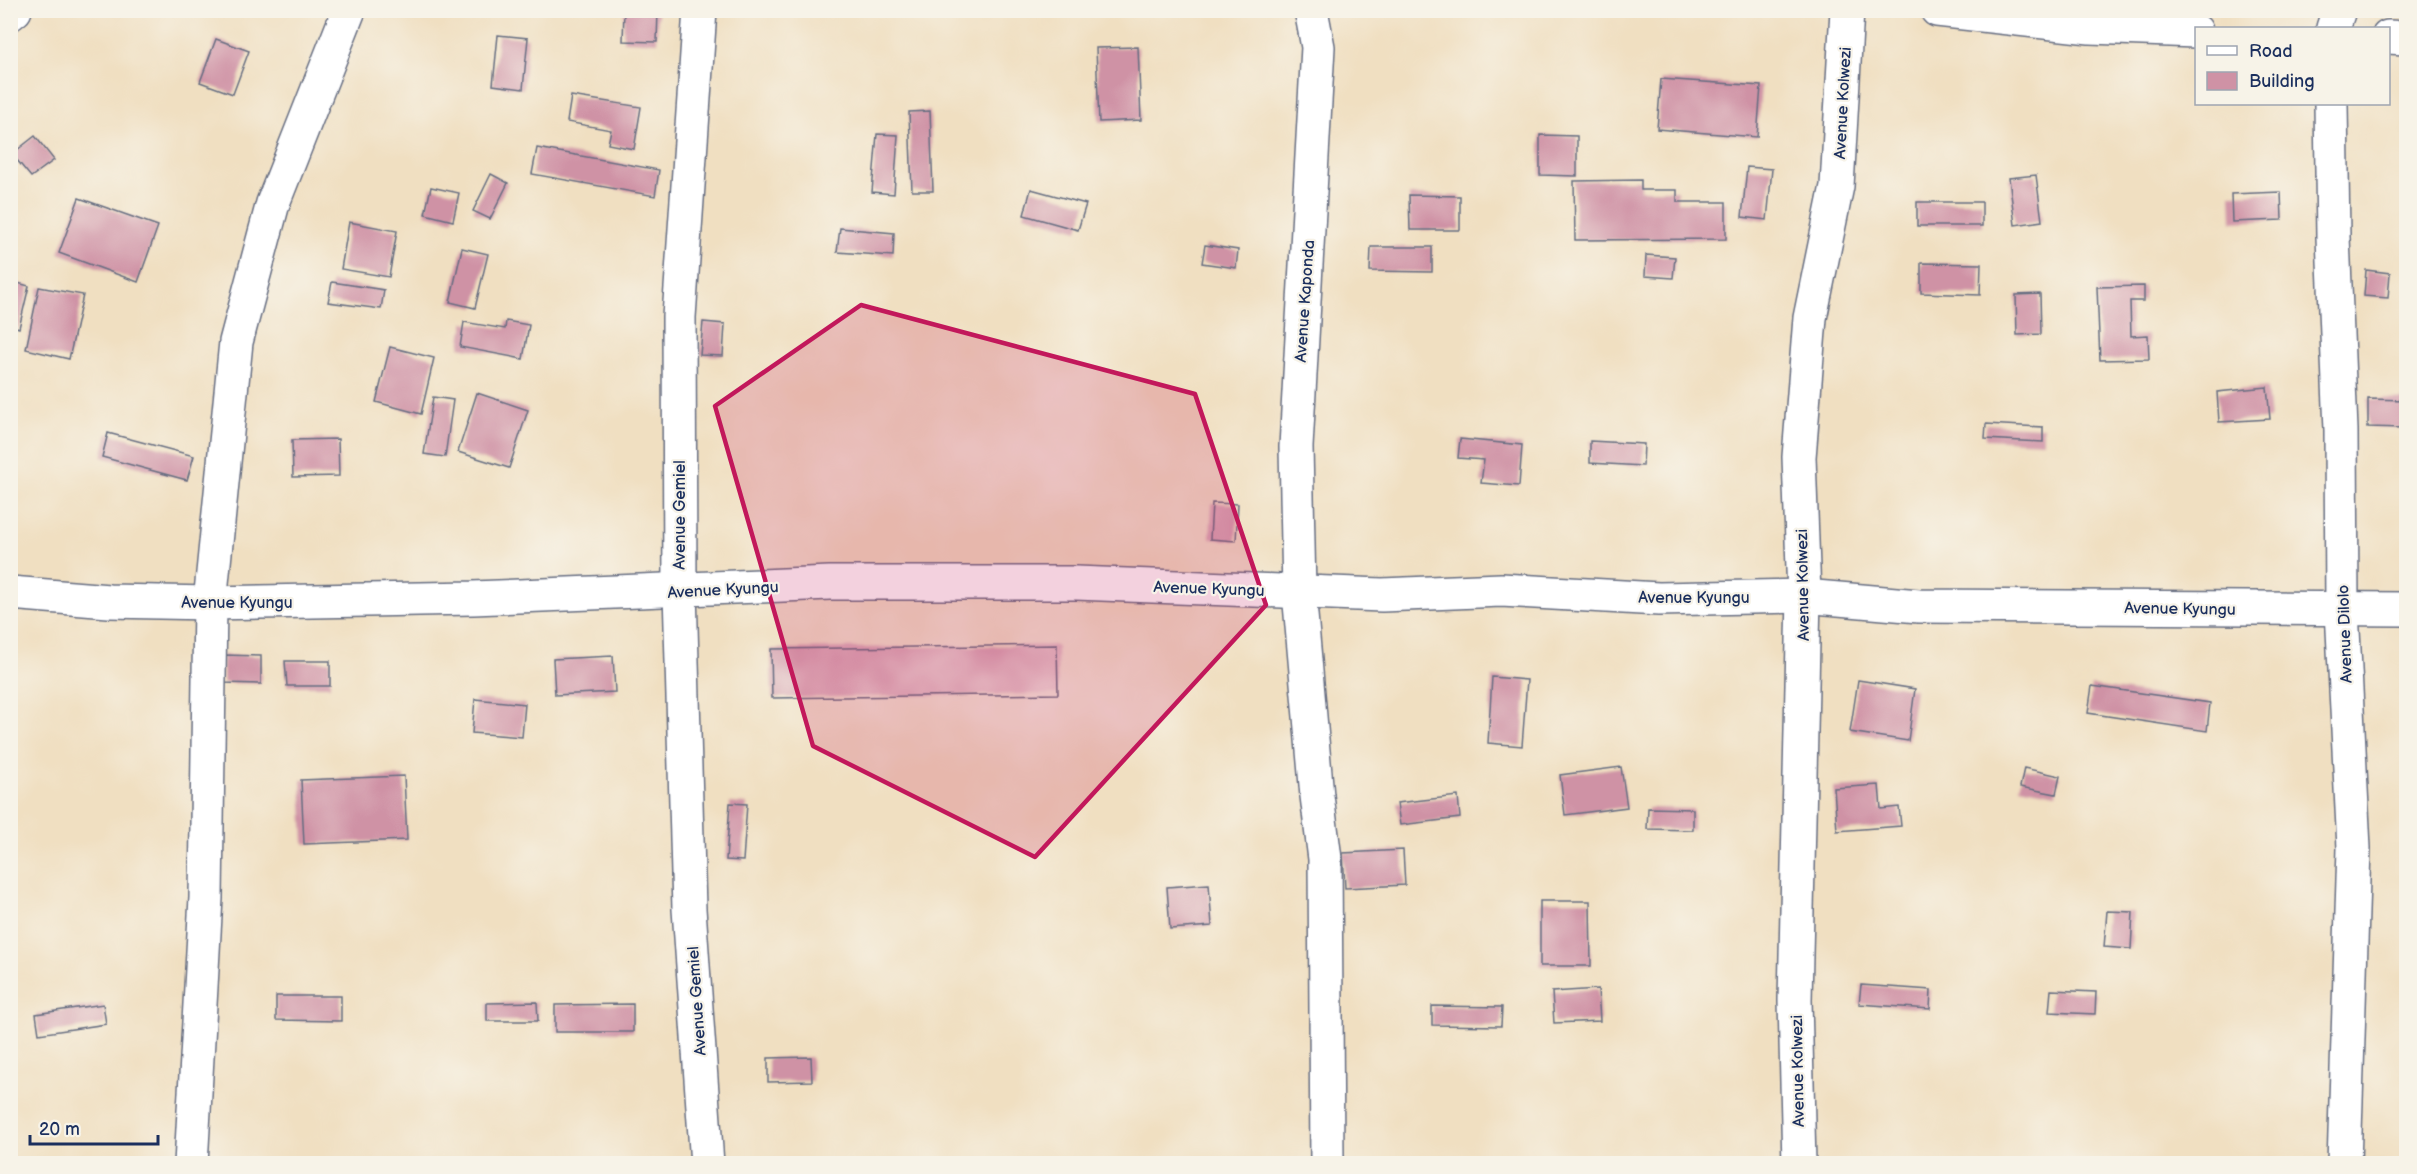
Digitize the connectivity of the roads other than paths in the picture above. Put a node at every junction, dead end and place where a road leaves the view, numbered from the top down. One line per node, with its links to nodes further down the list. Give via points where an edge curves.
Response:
1 (15, 10): 8 (street)
2 (349, 10): 18 (street, via 273,203 236,342)
3 (700, 10): 14 (street, Avenue Gemiel, via 679,317)
4 (1311, 10): 16 (street, Avenue Kaponda, via 1318,47 1296,447)
5 (1847, 10): 17 (street, Avenue Kolwezi, via 1837,186 1810,318 1798,457)
6 (1937, 10): 10 (street, via 2090,27)
7 (2339, 10): 9 (street)
8 (10, 14)
9 (2333, 27)
10 (2195, 31)
11 (2390, 38): 12 (street)
12 (2406, 38)
13 (2331, 105): 20 (street, Avenue Dilolo)
14 (680, 591): 16 (street, Avenue Kyungu, via 830,583 1076,583); 18 (street, Avenue Kyungu); 22 (street, Avenue Gemiel, via 689,909)
15 (10, 592): 18 (street, Avenue Kyungu, via 109,601)
16 (1299, 592): 17 (street, Avenue Kyungu, via 1382,595 1501,590 1659,599); 23 (street, Avenue Kaponda, via 1325,859)
17 (1804, 596): 20 (street, Avenue Kyungu, via 1919,606); 24 (street, Avenue Kolwezi, via 1795,1000)
18 (210, 603): 21 (street, via 206,898)
19 (2406, 609): 20 (street, Avenue Kyungu)
20 (2342, 610): 25 (street, Avenue Dilolo, via 2354,848)
21 (191, 1164)
22 (707, 1164)
23 (1327, 1164)
24 (1799, 1164)
25 (2344, 1164)

